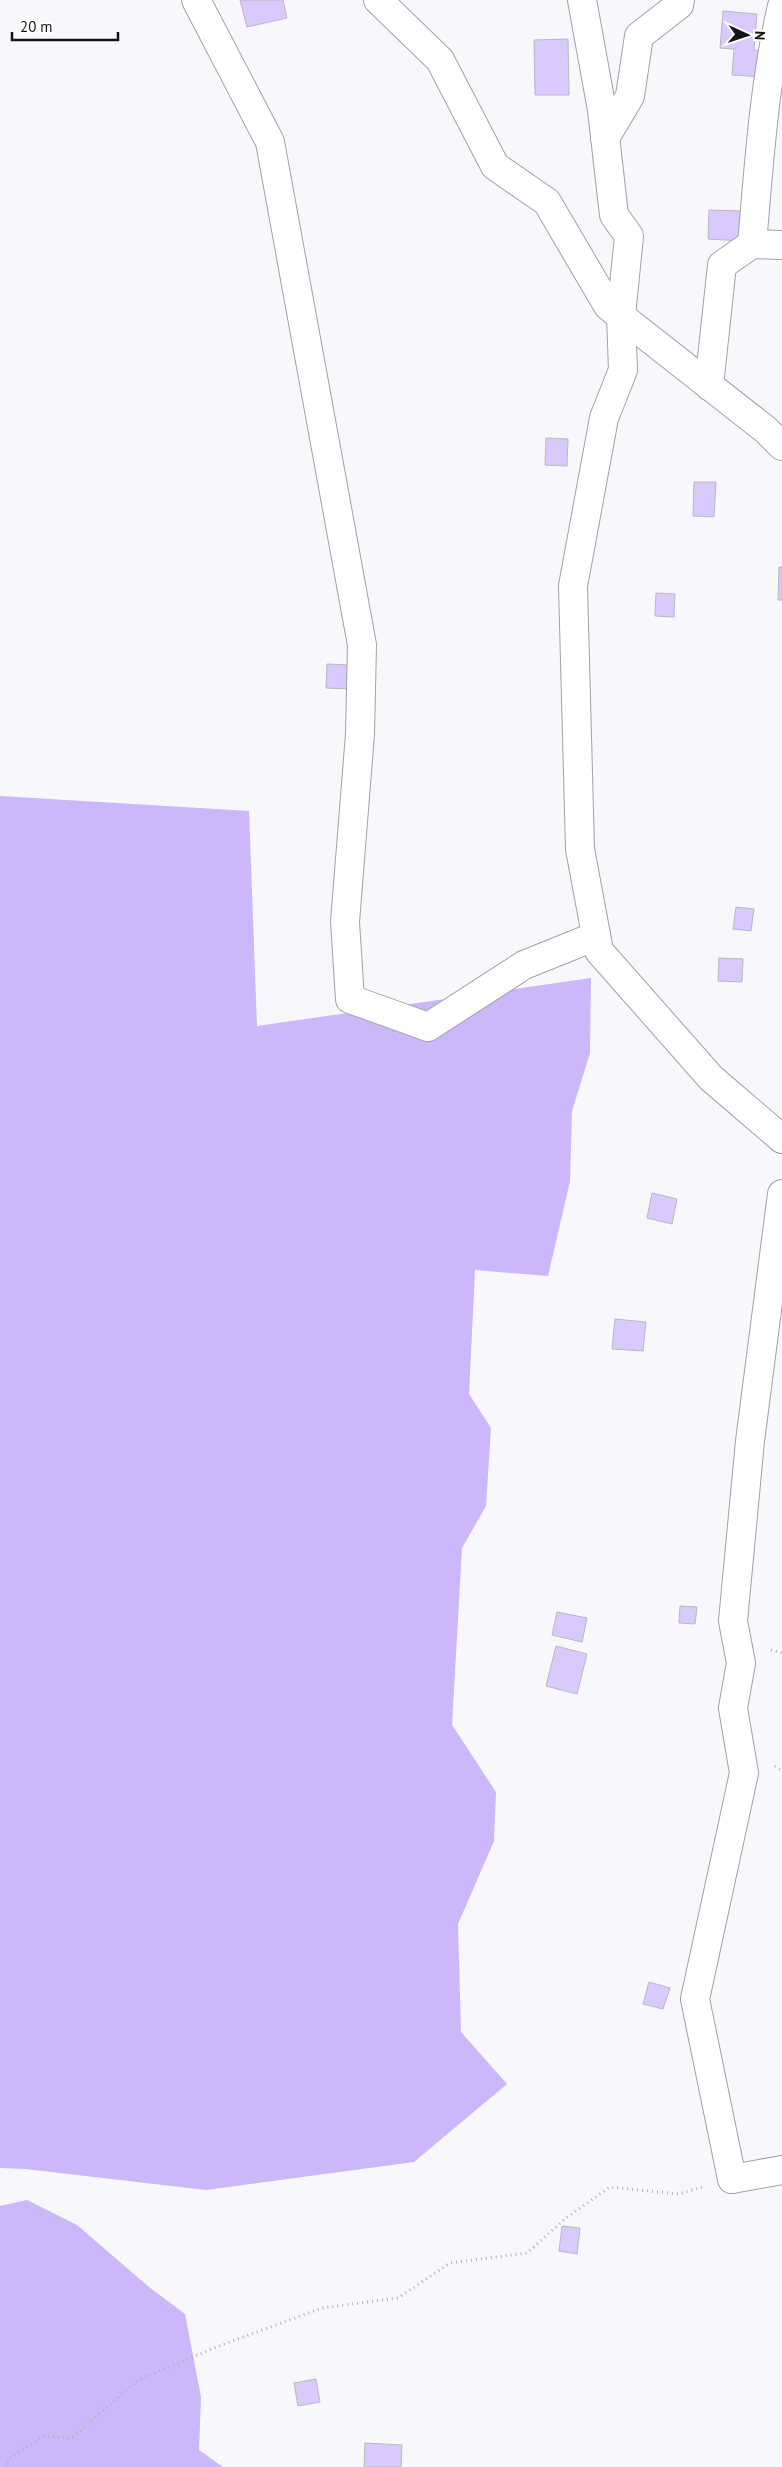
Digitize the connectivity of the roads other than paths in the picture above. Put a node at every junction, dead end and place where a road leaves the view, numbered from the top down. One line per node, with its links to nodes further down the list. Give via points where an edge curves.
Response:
1 (196, 0): 12 (street, via 270,142 362,644 360,734 345,922 350,999 428,1027 524,965)
2 (378, 0): 9 (street, via 440,60 496,166 547,202 608,306)
3 (582, 0): 6 (street)
4 (680, 0): 6 (street, via 679,5 638,36 630,96)
5 (782, 6): 7 (street, via 764,109)
6 (605, 138): 9 (street, via 614,215 629,236)
7 (752, 244): 8 (street); 10 (street, via 722,265)
8 (782, 245)
9 (621, 316): 10 (street); 12 (street, via 623,370 604,418 573,586 580,848)
10 (709, 386): 11 (street)
11 (782, 446)
12 (596, 936): 13 (street, via 599,951 711,1078)
13 (782, 1139)
14 (782, 1194): 16 (street, via 750,1441 733,1621 741,1663 733,1708 744,1773 695,1998)
15 (782, 2170): 16 (street)
16 (732, 2179): 17 (street)
17 (782, 2179)

